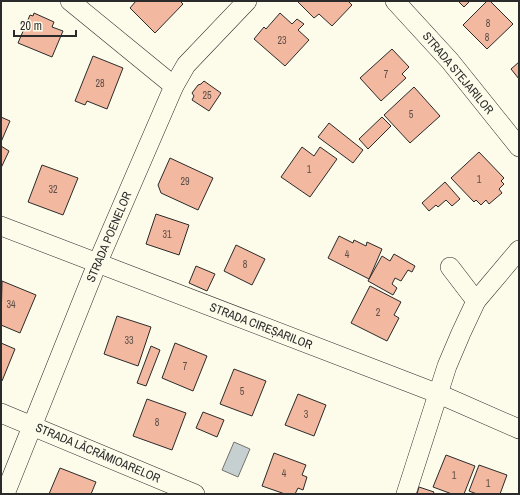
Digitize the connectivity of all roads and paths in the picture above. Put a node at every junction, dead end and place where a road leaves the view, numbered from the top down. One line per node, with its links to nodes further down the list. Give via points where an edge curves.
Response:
1 (70, 1): 4 (street)
2 (247, 1): 4 (street, STRADA POENELOR, via 186,65)
3 (395, 1): 5 (street, STRADA STEJARILOR, via 450,61)
4 (174, 86): 8 (street, STRADA POENELOR)
5 (519, 147)
6 (1, 226): 8 (street, STRADA CIREȘARILOR)
7 (519, 250): 10 (street)
8 (97, 264): 11 (street, STRADA CIREȘARILOR); 13 (street, STRADA POENELOR)
9 (450, 267): 10 (street)
10 (476, 301): 11 (street, via 447,366)
11 (439, 394): 14 (street, STRADA CIREȘARILOR); 17 (street)
12 (1, 413): 13 (street, STRADA LĂCRĂMIOARELOR)
13 (33, 426): 15 (street, STRADA POENELOR); 16 (street, STRADA LĂCRĂMIOARELOR)
14 (519, 429)
15 (5, 494)
16 (195, 494)
17 (406, 494)

